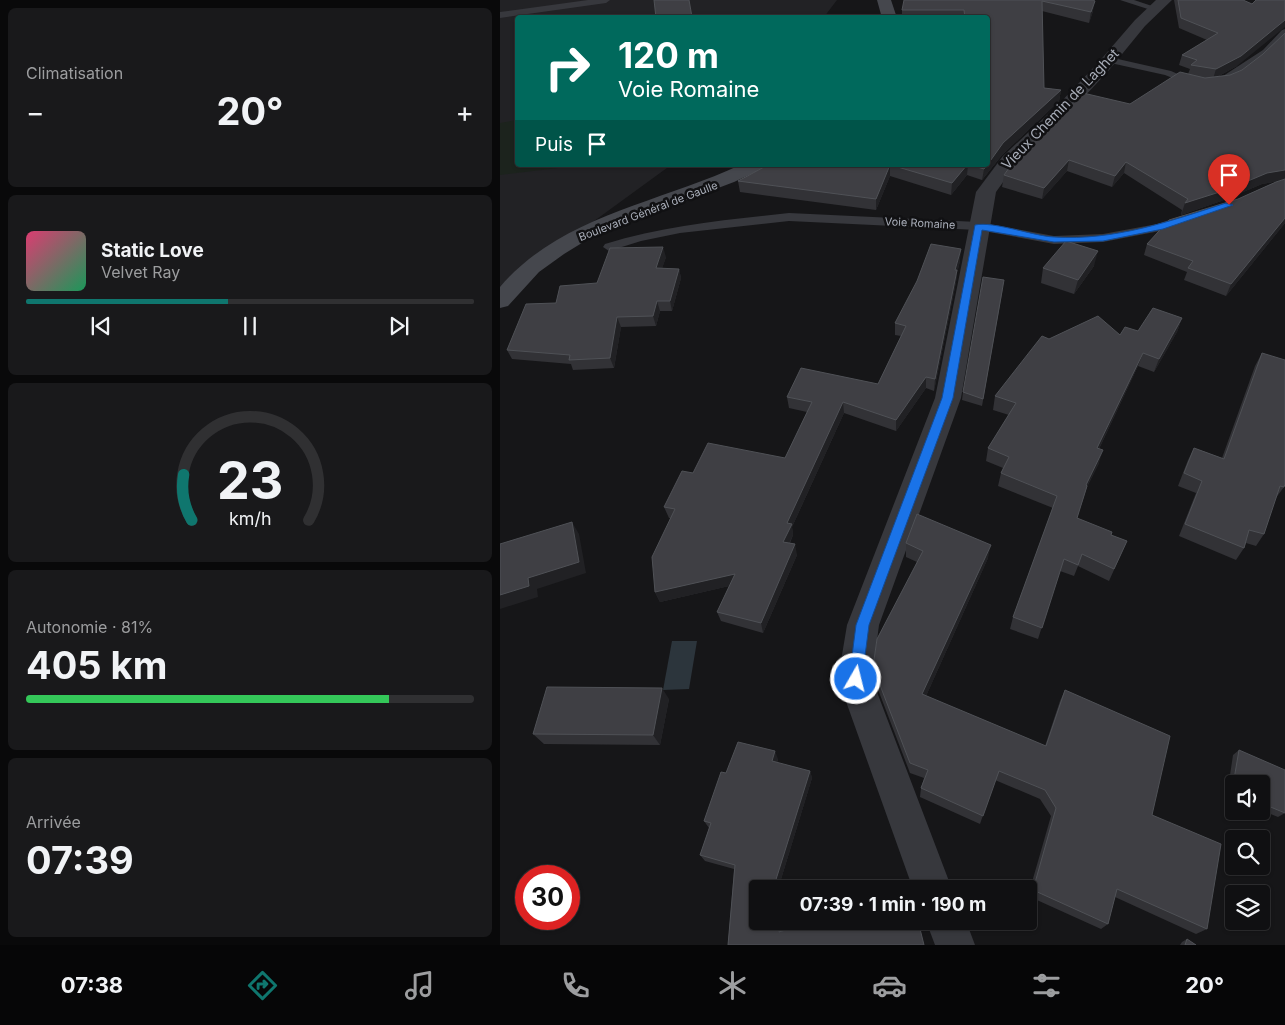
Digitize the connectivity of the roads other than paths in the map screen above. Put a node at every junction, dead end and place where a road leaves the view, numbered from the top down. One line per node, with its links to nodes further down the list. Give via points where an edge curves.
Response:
1 (606, 0): 5 (lane)
2 (884, 0): 6 (street)
3 (1124, 0): 4 (lane)
4 (1159, 4): 8 (street, Vieux Chemin de Laghet)
5 (500, 15)
6 (889, 15)
7 (1285, 32): 8 (lane, via 1266,52 1222,82 1193,83 1148,68)
8 (1109, 60): 11 (street, Vieux Chemin de Laghet, via 994,178 986,192)
9 (751, 167): 13 (street, Boulevard Général de Gaulle, via 719,184 572,240 530,268)
10 (1194, 216): 11 (lane, Voie Romaine, via 1160,227 1103,238 1054,240)
11 (978, 226): 12 (lane, Voie Romaine, via 789,217 680,229); 14 (street, Vieux Chemin de Laghet, via 948,398 863,625 856,679)
12 (608, 247)
13 (500, 301)
14 (930, 880)
15 (949, 930): 16 (street)
16 (955, 945)

